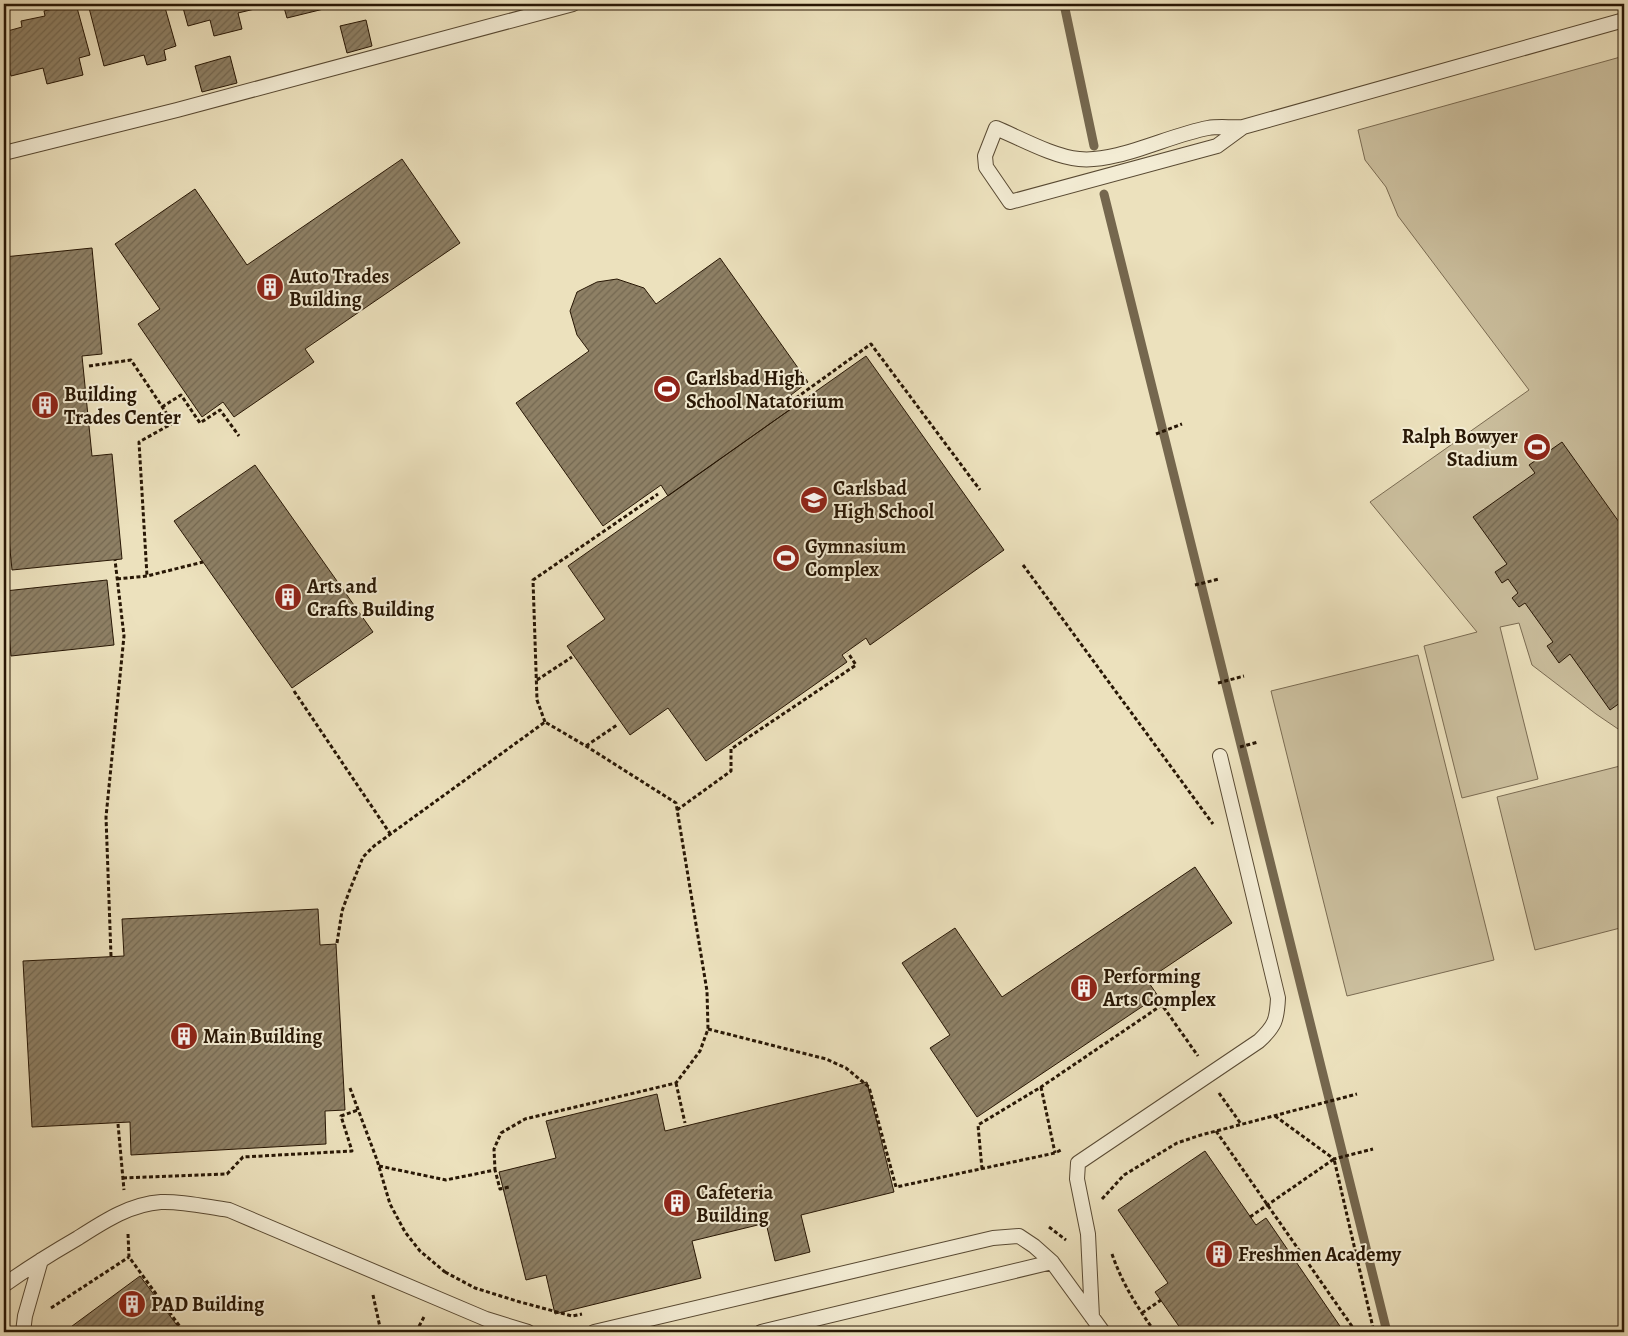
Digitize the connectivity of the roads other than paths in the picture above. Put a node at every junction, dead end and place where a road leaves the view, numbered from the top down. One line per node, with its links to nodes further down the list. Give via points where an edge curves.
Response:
1 (573, 4): 4 (lane)
2 (1624, 20): 3 (lane)
3 (1243, 128): 3 (lane, via 1217,146 1010,202 986,167 985,156 996,128 1053,152 1090,160 1209,128)
4 (4, 153)
5 (1226, 752): 9 (lane, via 1278,998 1278,1016 1259,1042 1078,1163 1077,1179 1088,1234)
6 (41, 1260): 8 (lane); 10 (lane); 11 (lane, via 117,1214 146,1204 183,1203 229,1210 486,1319)
7 (1052, 1262): 9 (lane); 12 (lane, via 1019,1236 993,1238); 13 (lane)
8 (4, 1285)
9 (1092, 1317): 14 (lane)
10 (23, 1332)
11 (528, 1332)
12 (594, 1332)
13 (761, 1332)
14 (1102, 1332)

